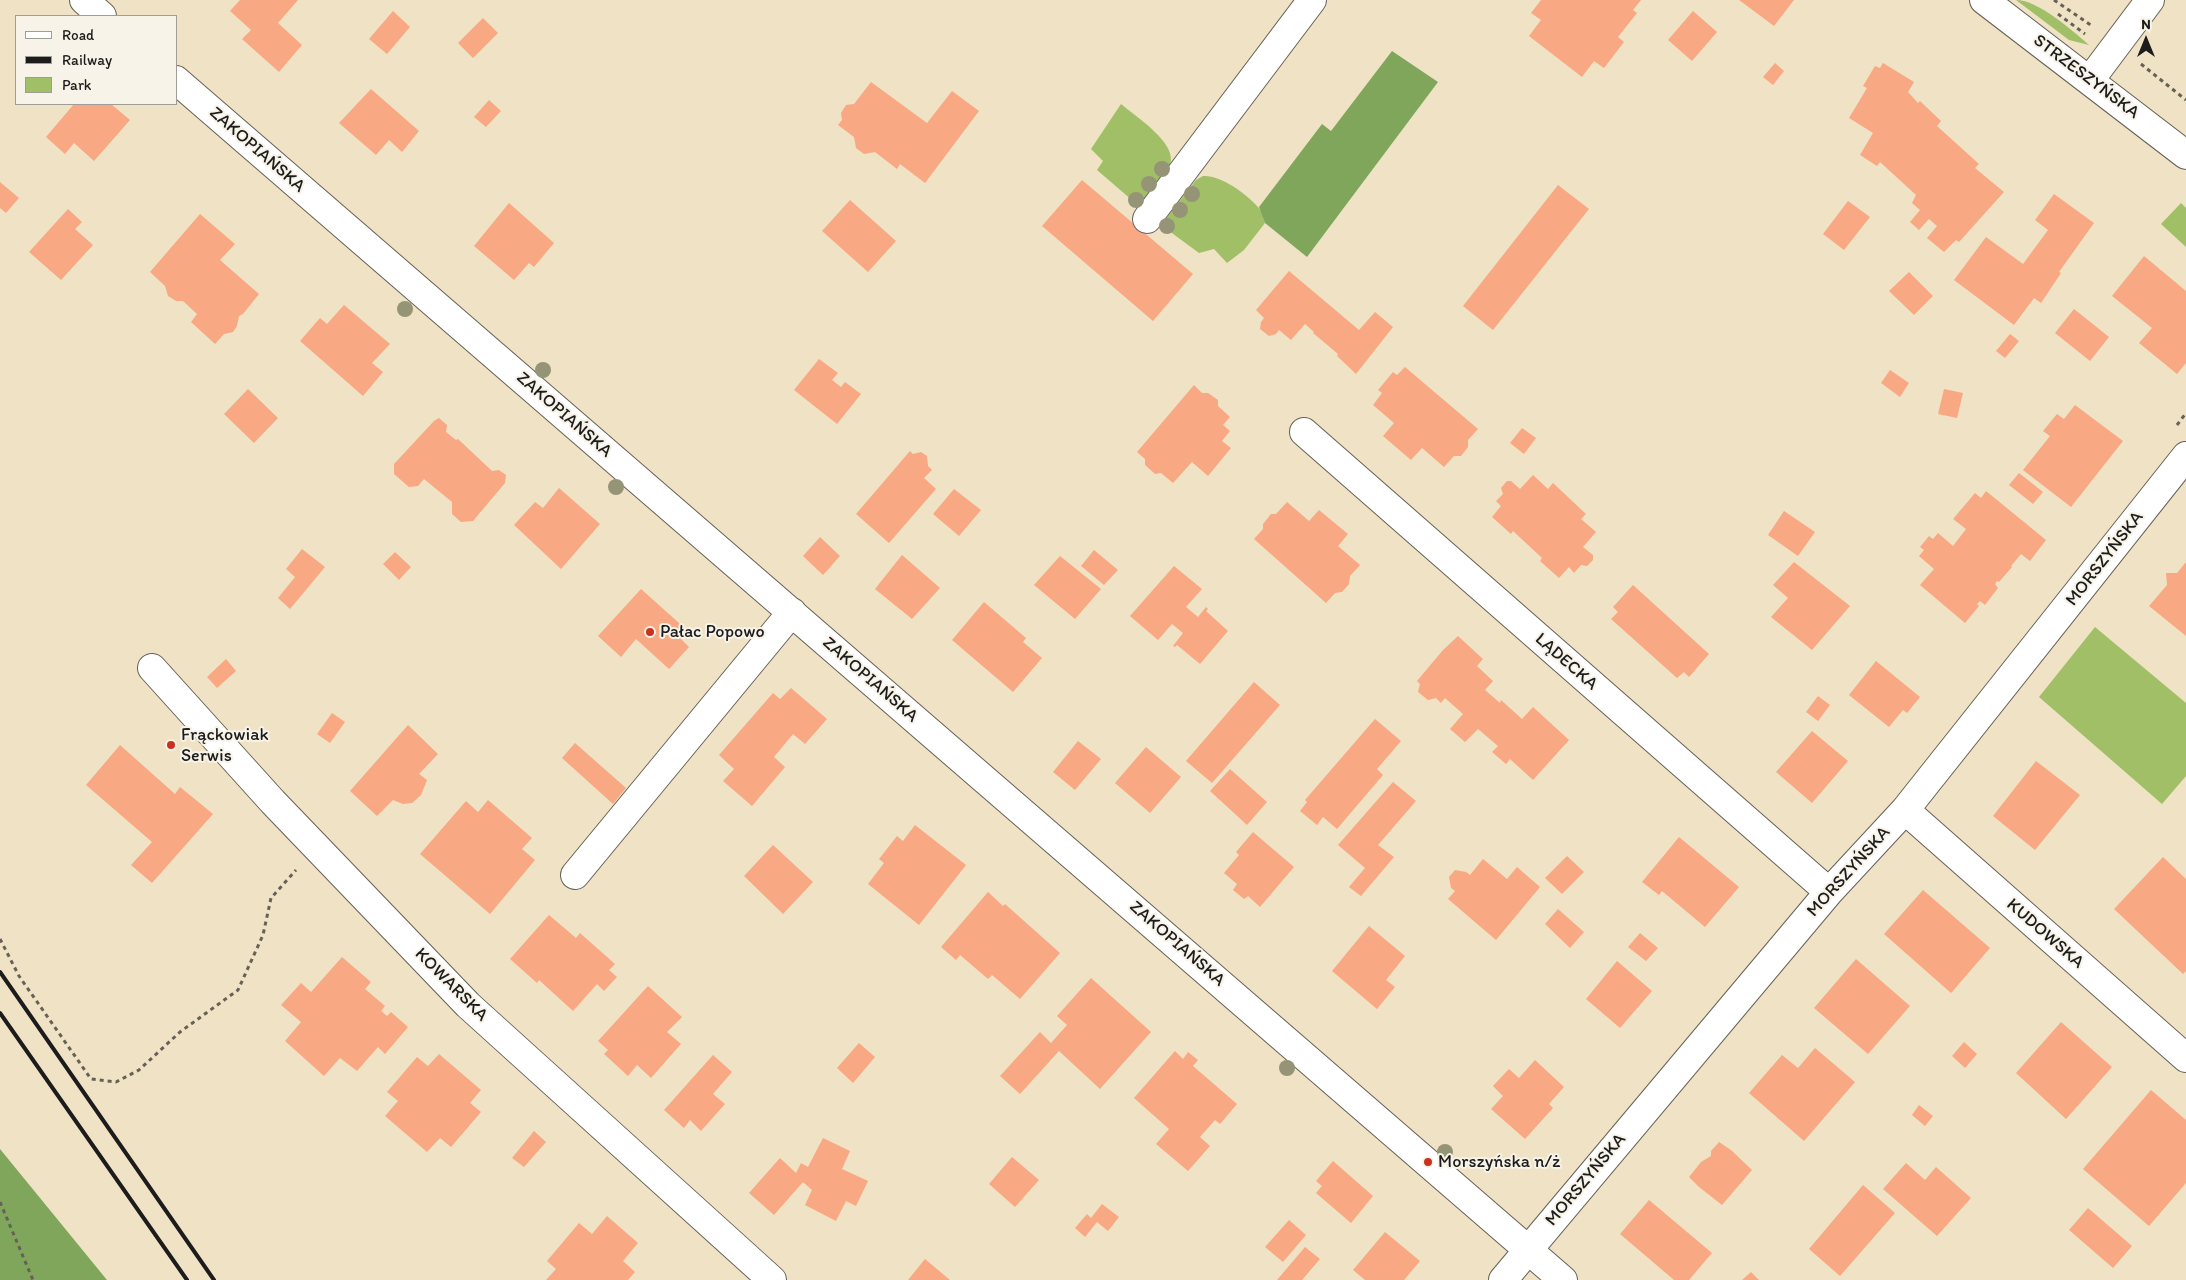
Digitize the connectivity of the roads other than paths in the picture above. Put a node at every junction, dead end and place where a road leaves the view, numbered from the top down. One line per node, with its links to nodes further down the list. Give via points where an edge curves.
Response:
1 (84, 0): 5 (street)
2 (1312, 0): 9 (street)
3 (1984, 0): 6 (street, STRZESZYŃSKA)
4 (2150, 0): 6 (street)
5 (101, 15)
6 (2090, 80): 8 (street, STRZESZYŃSKA)
7 (178, 82): 12 (street, ZAKOPIAŃSKA)
8 (2186, 155)
9 (1147, 219)
10 (1304, 432): 16 (street, LĄDECKA)
11 (2186, 456): 14 (street, MORSZYŃSKA)
12 (792, 612): 15 (street); 18 (street, ZAKOPIAŃSKA)
13 (152, 668): 19 (street, KOWARSKA, via 468,1005)
14 (1904, 810): 16 (street, MORSZYŃSKA); 17 (street, KUDOWSKA)
15 (575, 875)
16 (1829, 892): 18 (street, MORSZYŃSKA)
17 (2186, 1058)
18 (1529, 1250): 20 (street, MORSZYŃSKA); 21 (street, ZAKOPIAŃSKA)
19 (772, 1280)
20 (1502, 1280)
21 (1563, 1280)

